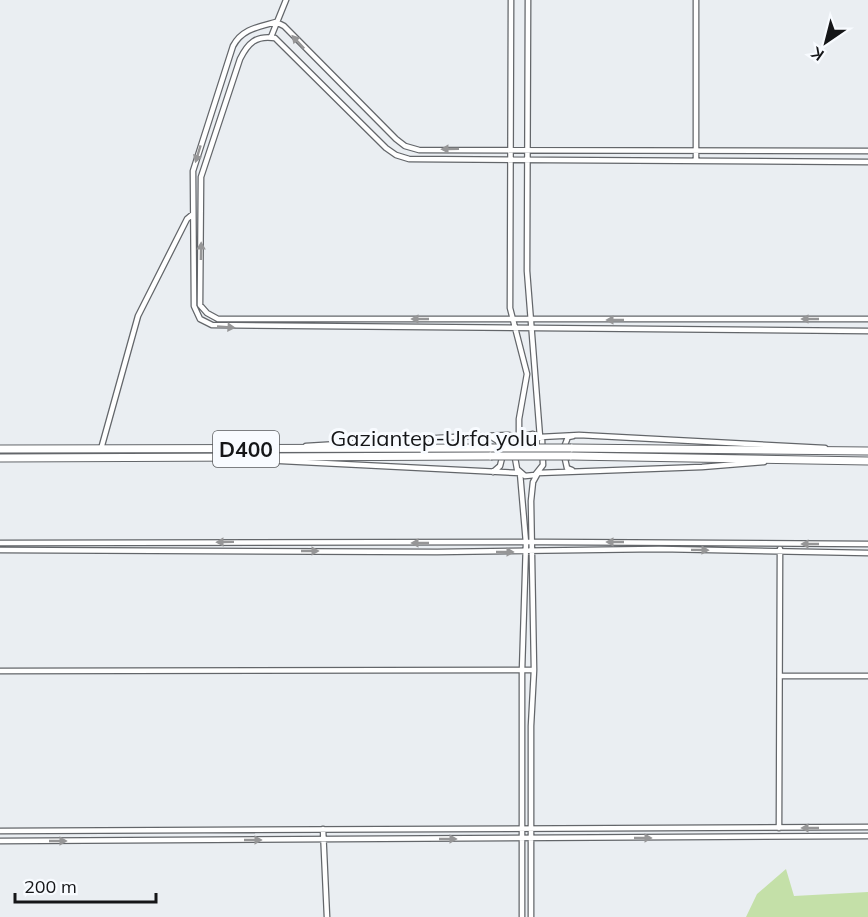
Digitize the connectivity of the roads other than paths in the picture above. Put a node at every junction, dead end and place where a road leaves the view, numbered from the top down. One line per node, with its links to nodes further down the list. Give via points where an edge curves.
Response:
1 (286, 0): 5 (street)
2 (511, 0): 7 (street)
3 (528, 0): 8 (street)
4 (696, 0): 9 (street)
5 (276, 22): 6 (street); 7 (street, one-way to 5, via 419,150 405,146); 15 (street, one-way to 15, via 248,30 238,36 233,46 193,171)
6 (271, 38): 12 (street, via 396,155 429,160); 17 (street, one-way to 6, via 218,319 200,305 201,177 246,47 260,38)
7 (509, 148): 8 (street); 12 (street)
8 (527, 149): 9 (street); 11 (street)
9 (696, 150): 10 (street); 13 (street)
10 (868, 151)
11 (527, 160): 12 (street); 13 (street); 18 (street)
12 (509, 161): 17 (street, via 510,308)
13 (696, 161): 14 (street)
14 (868, 162)
15 (193, 214): 19 (street, one-way to 19, via 194,306 200,319 212,325); 28 (street, via 138,316)
16 (868, 319): 18 (street, one-way to 18)
17 (514, 320): 18 (street); 19 (street)
18 (531, 320): 20 (street)
19 (516, 327): 20 (street); 24 (street, via 526,374)
20 (532, 328): 21 (street); 25 (street)
21 (868, 331)
22 (488, 435): 24 (street); 26 (street); 37 (street, via 498,441 503,454 500,466)
23 (579, 435): 25 (street); 29 (street); 36 (street, via 568,437 563,450 567,468)
24 (519, 437): 25 (street); 39 (street, via 514,452)
25 (540, 437): 38 (street, via 544,454)
26 (290, 448): 28 (highway, Gaziantep-Urfa yolu / D400); 31 (highway, Gaziantep-Urfa yolu / D400, bridge)
27 (0, 449): 28 (highway, Gaziantep-Urfa yolu / D400)
28 (101, 449)
29 (849, 450): 30 (highway, Gaziantep-Urfa yolu / D400); 31 (highway, Gaziantep-Urfa yolu / D400)
30 (868, 451)
31 (571, 452): 32 (highway, Gaziantep-Urfa yolu / D400, bridge); 34 (highway, Gaziantep-Urfa yolu / D400)
32 (243, 457): 33 (highway, Gaziantep-Urfa yolu / D400); 37 (street, via 285,463)
33 (0, 458)
34 (789, 459): 35 (highway, Gaziantep-Urfa yolu / D400); 36 (street, via 702,467)
35 (868, 461)
36 (573, 470): 38 (street)
37 (490, 472): 39 (street)
38 (538, 472): 39 (street, via 530,476); 40 (street, via 531,501)
39 (520, 473): 42 (street)
40 (533, 542): 42 (street); 43 (street, one-way to 40); 46 (street)
41 (0, 543): 42 (street, one-way to 41)
42 (526, 543): 48 (street)
43 (780, 544): 44 (street, one-way to 43); 47 (street)
44 (868, 544)
45 (0, 550): 48 (street, one-way to 48)
46 (533, 551): 47 (street, one-way to 47); 48 (street); 51 (street)
47 (780, 551): 49 (street); 53 (street)
48 (525, 552): 50 (street)
49 (868, 553)
50 (522, 670): 51 (street); 52 (street); 58 (street)
51 (534, 670): 59 (street)
52 (0, 671)
53 (782, 676): 54 (street); 56 (street, via 777,697)
54 (868, 676)
55 (868, 827): 56 (street, one-way to 56)
56 (779, 828): 59 (street); 62 (street)
57 (323, 829): 58 (street); 60 (street); 65 (street)
58 (522, 829): 59 (street); 64 (street)
59 (531, 829): 63 (street)
60 (0, 831)
61 (868, 836): 62 (street)
62 (779, 837): 63 (street, one-way to 62)
63 (531, 838): 64 (street); 69 (street)
64 (522, 839): 65 (street, one-way to 64); 68 (street)
65 (323, 840): 66 (street, one-way to 65); 67 (street)
66 (0, 841)
67 (327, 917)
68 (522, 917)
69 (531, 917)

